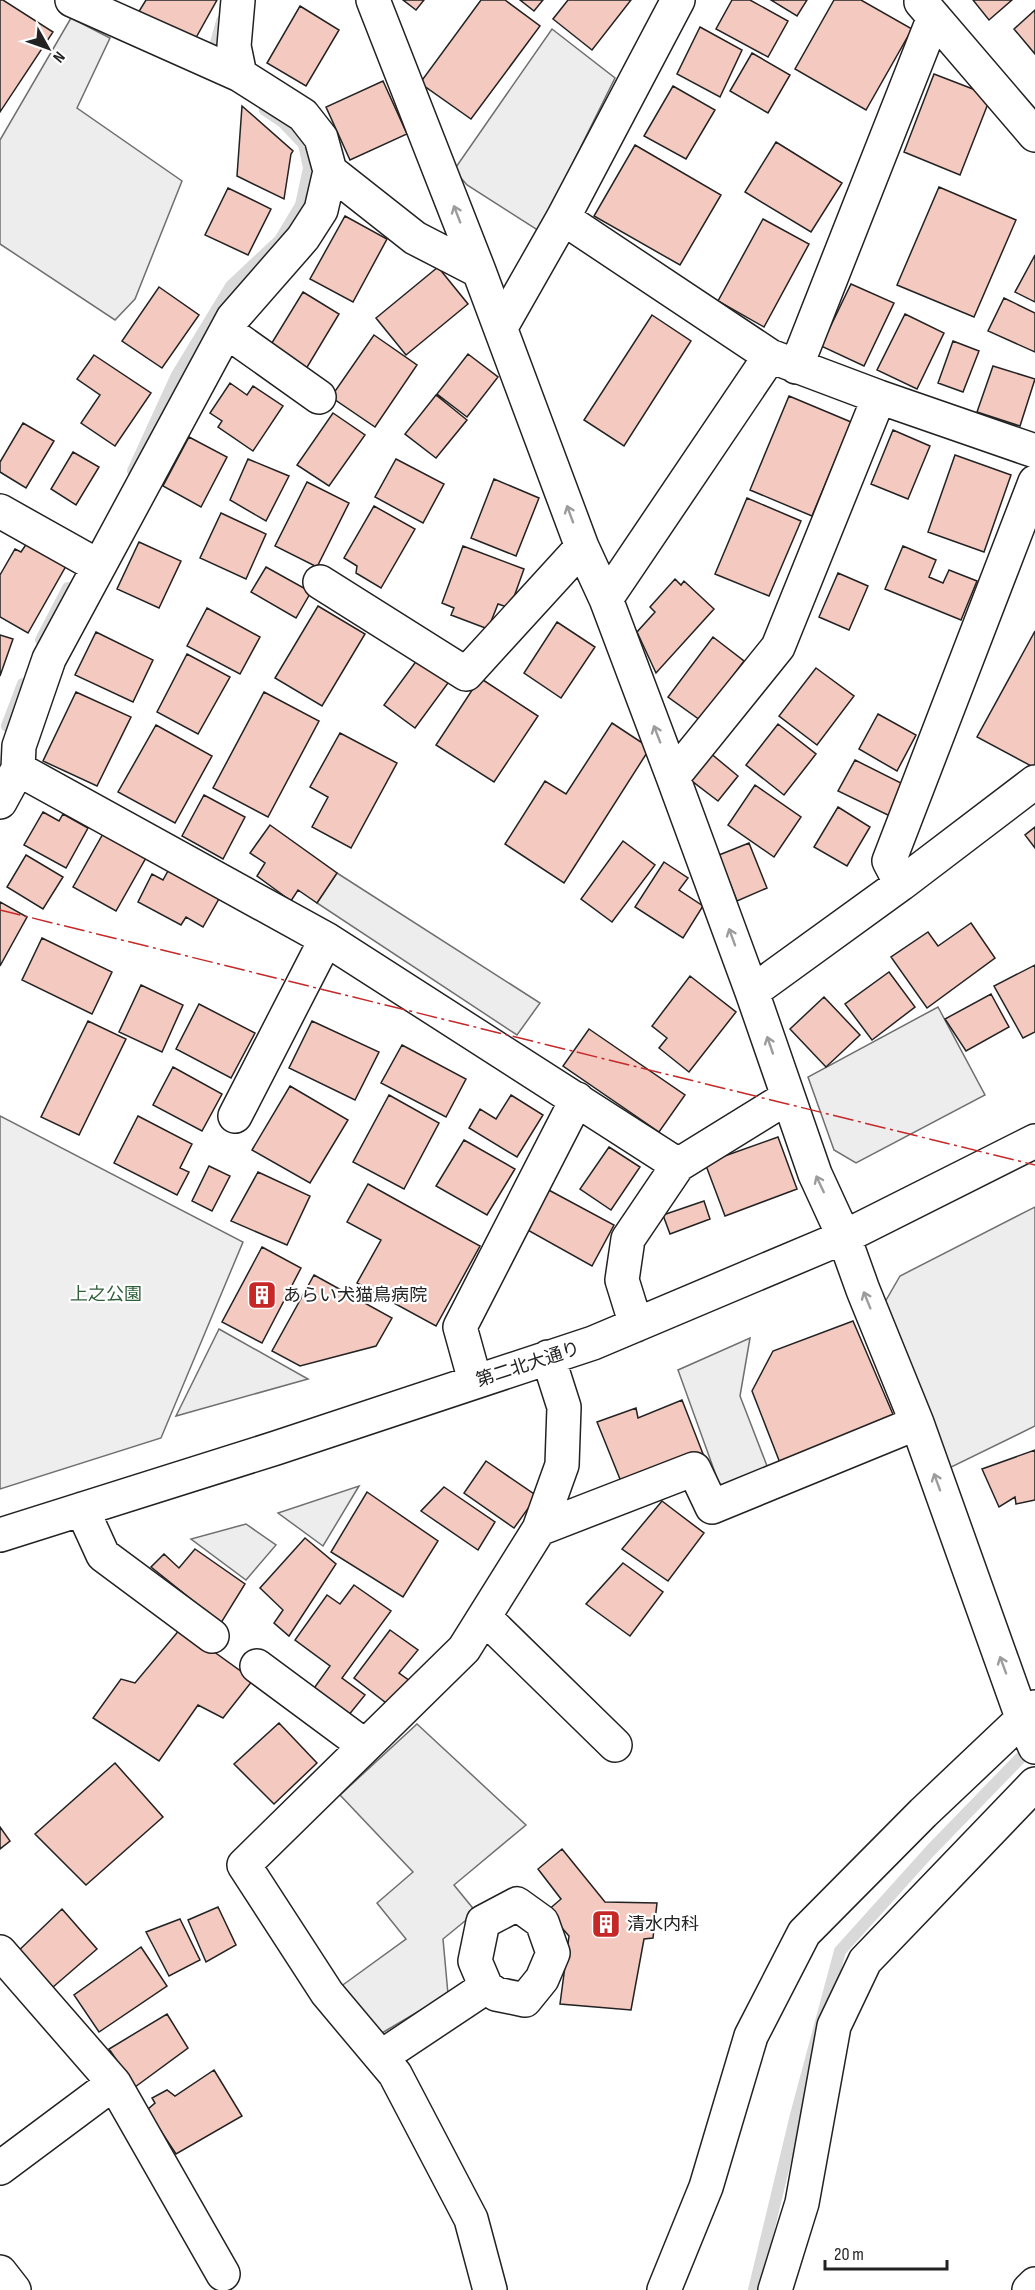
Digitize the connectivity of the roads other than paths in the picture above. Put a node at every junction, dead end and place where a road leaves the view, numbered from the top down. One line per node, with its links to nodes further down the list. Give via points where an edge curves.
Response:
1 (72, 0): 6 (street)
2 (238, 0): 6 (street, via 234,46)
3 (373, 0): 10 (street, one-way to 3)
4 (672, 3): 9 (street)
5 (926, 9): 7 (street); 13 (street)
6 (240, 75): 8 (street, via 303,115 321,138)
7 (1035, 135)
8 (330, 171): 10 (street, via 415,238); 12 (street, via 321,210 303,238)
9 (563, 218): 11 (street); 13 (street)
10 (479, 270): 11 (street)
11 (501, 327): 19 (street, one-way to 11)
12 (226, 331): 14 (street); 20 (street)
13 (783, 361): 15 (street); 22 (street)
14 (319, 397)
15 (879, 397): 16 (street); 24 (street, via 778,647)
16 (1035, 451)
17 (1035, 482): 27 (street, via 889,861)
18 (0, 511): 20 (street)
19 (582, 547): 21 (street, via 466,674); 22 (street)
20 (99, 566): 23 (street, via 49,659)
21 (320, 582)
22 (606, 599): 24 (street, one-way to 22)
23 (12, 750): 26 (street); 28 (street)
24 (673, 777): 29 (street, one-way to 24)
25 (1035, 782): 27 (street)
26 (0, 802)
27 (901, 884): 29 (street)
28 (326, 939): 31 (street); 32 (street)
29 (752, 992): 30 (street, one-way to 29)
30 (788, 1097): 34 (street); 35 (street, one-way to 30, via 815,1174)
31 (577, 1099): 34 (street); 38 (street, via 460,1327)
32 (235, 1116)
33 (1035, 1141): 35 (street, 第二北大通り)
34 (678, 1165): 36 (street, via 628,1239 622,1280)
35 (844, 1237): 36 (street, 第二北大通り); 39 (street, one-way to 35)
36 (636, 1324): 37 (street, 第二北大通り)
37 (548, 1358): 38 (street, 第二北大通り); 41 (street, via 564,1407 562,1465)
38 (475, 1381): 40 (street, 第二北大通り)
39 (917, 1423): 41 (street, via 712,1507 694,1469); 46 (street, one-way to 39)
40 (82, 1509): 42 (street, 第二北大通り); 44 (street, via 103,1555)
41 (539, 1529): 43 (street)
42 (0, 1535)
43 (484, 1617): 47 (street); 48 (street, via 464,1649)
44 (212, 1636)
45 (257, 1666): 48 (street)
46 (1029, 1725): 60 (street, via 922,1814 804,1933 751,2036 706,2187)
47 (615, 1745)
48 (365, 1746): 52 (street, via 243,1864 327,1993)
49 (1035, 1784): 61 (street, via 865,1961 834,2026 802,2203)
50 (0, 1952): 53 (street)
51 (486, 1987): 52 (street)
52 (381, 2057): 59 (street, via 395,2074 471,2219)
53 (114, 2083): 54 (street); 56 (street)
54 (0, 2168)
55 (0, 2272): 58 (street)
56 (223, 2274)
57 (1035, 2284): 62 (street)
58 (14, 2290)
59 (490, 2290)
60 (664, 2290)
61 (775, 2290)
62 (1029, 2290)

